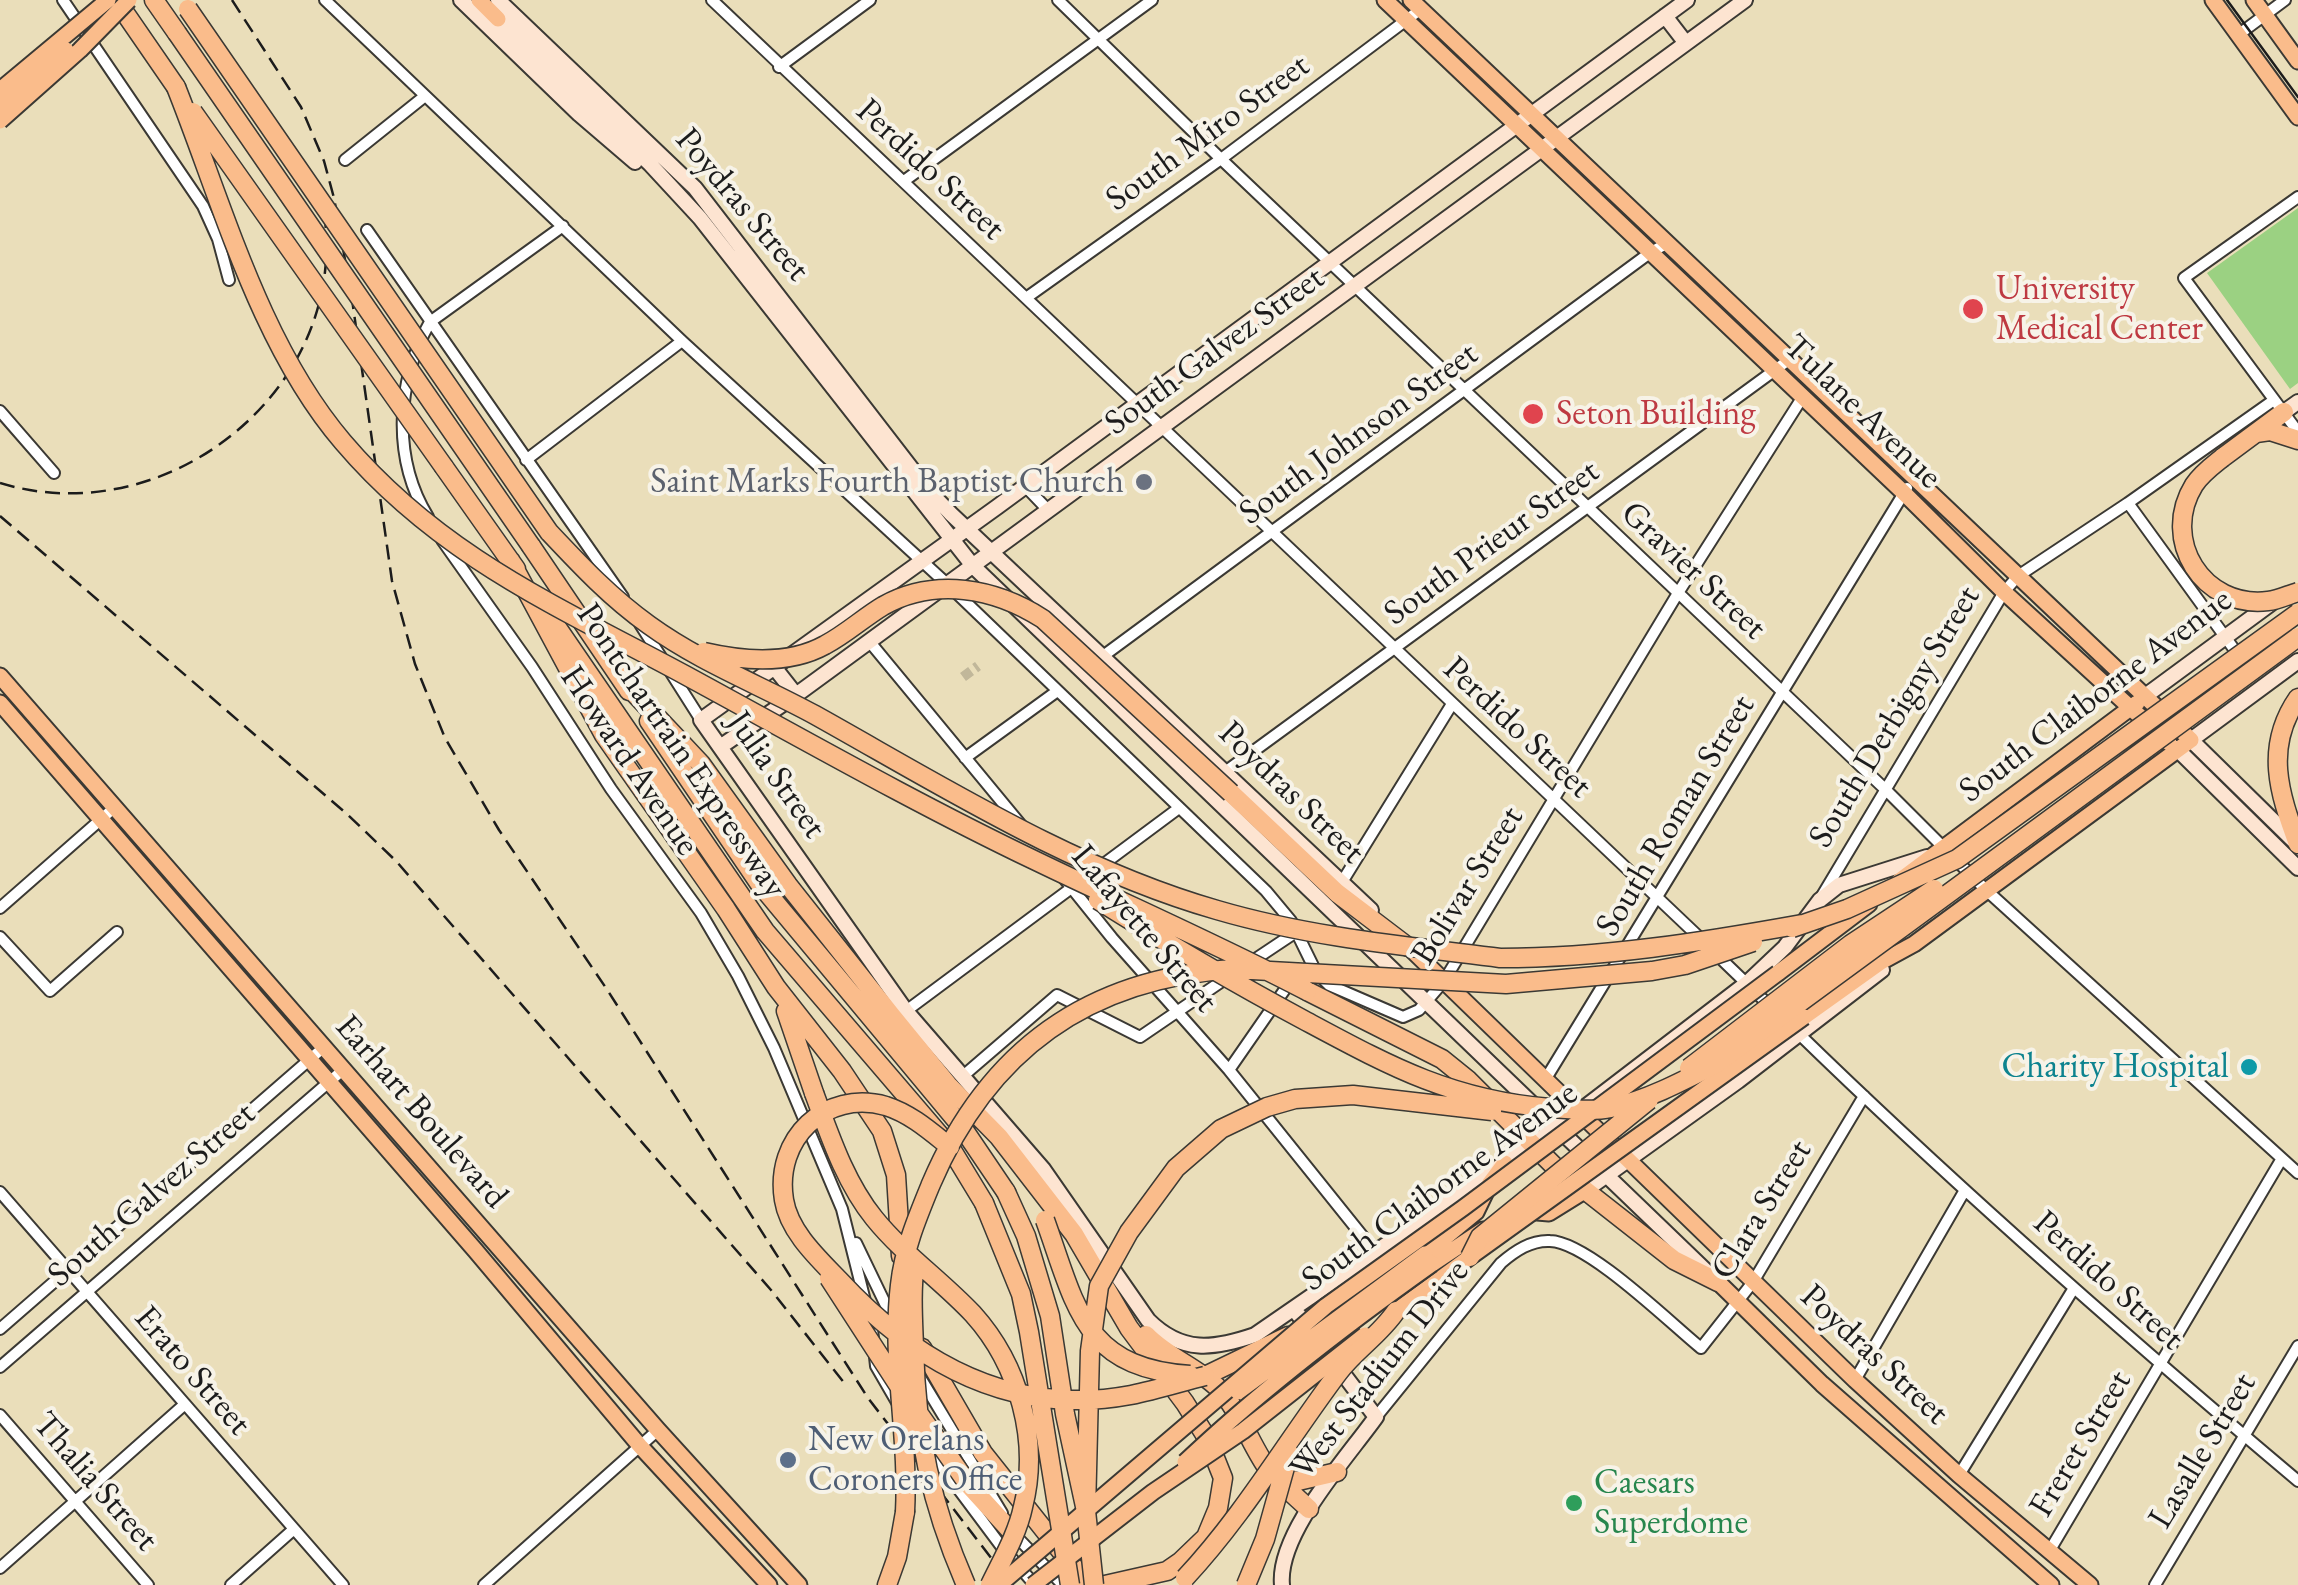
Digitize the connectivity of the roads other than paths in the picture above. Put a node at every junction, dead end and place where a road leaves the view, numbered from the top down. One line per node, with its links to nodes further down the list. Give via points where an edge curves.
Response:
1 (63, 0): 26 (street)
2 (108, 0): 33 (main road, bridge)
3 (116, 0): 32 (highway, Pontchartrain Expressway)
4 (128, 0): 35 (main road, bridge); 38 (main road, bridge)
5 (154, 0): 100 (highway, Pontchartrain Expressway, bridge)
6 (326, 0): 34 (street)
7 (461, 0): 46 (street)
8 (479, 0): 24 (main road)
9 (498, 0): 75 (street, Poydras Street, via 695,188 931,493)
10 (712, 0): 31 (street, Perdido Street)
11 (870, 0): 31 (street)
12 (1058, 0): 28 (street, Gravier Street)
13 (1152, 0): 28 (street)
14 (1385, 0): 25 (main road, Tulane Avenue)
15 (1687, 0): 23 (street, South Galvez Street)
16 (1745, 0): 29 (street, South Galvez Street)
17 (2212, 0): 27 (main road)
18 (2254, 0): 22 (main road)
19 (2285, 0): 22 (street)
20 (185, 5): 92 (highway, bridge, via 549,532 601,588)
21 (1416, 5): 25 (street, South Miro Street); 36 (main road, Tulane Avenue)
22 (2265, 15): 27 (street); 30 (main road)
23 (1665, 16): 29 (street); 36 (street, South Galvez Street)
24 (498, 19): 46 (street)
25 (1407, 22): 39 (main road, Tulane Avenue); 42 (street, South Miro Street)
26 (82, 28): 33 (street); 52 (street, via 202,206)
27 (2238, 35): 37 (main road)
28 (1098, 40): 42 (street, Gravier Street); 44 (street)
29 (1685, 42): 40 (street, South Galvez Street)
30 (2298, 61)
31 (779, 68): 44 (street, Perdido Street)
32 (176, 87): 79 (highway, Pontchartrain Expressway, bridge); 124 (highway, bridge, via 227,225 298,379 342,440 422,520 511,583)
33 (0, 93)
34 (425, 96): 43 (street); 47 (street)
35 (0, 105)
36 (1531, 114): 39 (street, South Galvez Street); 40 (main road, Tulane Avenue)
37 (2298, 117)
38 (0, 122)
39 (1515, 126): 41 (main road, Tulane Avenue); 51 (street, South Galvez Street)
40 (1556, 138): 41 (street, South Galvez Street); 49 (main road, Tulane Avenue)
41 (1540, 150): 50 (main road, Tulane Avenue); 53 (street, South Galvez Street)
42 (1221, 159): 51 (street, Gravier Street); 54 (street, South Miro Street)
43 (344, 160)
44 (904, 181): 54 (street, Perdido Street)
45 (2298, 196): 62 (street, via 2184,278)
46 (700, 218): 77 (street, Poydras Street)
47 (563, 226): 55 (street); 56 (street)
48 (367, 230): 55 (street, Julia Street)
49 (1668, 243): 50 (street, South Johnson Street); 57 (main road, Tulane Avenue)
50 (1651, 252): 58 (main road, Tulane Avenue); 59 (street, South Johnson Street)
51 (1330, 263): 53 (street, Gravier Street); 61 (street, South Galvez Street)
52 (229, 280)
53 (1355, 286): 59 (street, Gravier Street); 64 (street, South Galvez Street)
54 (1026, 298): 61 (street, Perdido Street)
55 (430, 322): 67 (street, Julia Street); 172 (street, Howard Avenue, via 400,432 416,498 701,913 774,1048)
56 (682, 342): 67 (street); 80 (street)
57 (1790, 359): 58 (street, South Prieur Street); 69 (main road, Tulane Avenue)
58 (1775, 371): 60 (main road, Tulane Avenue); 73 (street, South Prieur Street)
59 (1466, 391): 73 (street, Gravier Street); 76 (street, South Johnson Street)
60 (1802, 398): 71 (main road, Tulane Avenue); 86 (street, Bolivar Street)
61 (1138, 403): 64 (street, Perdido Street); 70 (street, South Galvez Street)
62 (2285, 405): 65 (highway); 66 (street); 72 (street, South Derbigny Street)
63 (0, 411): 68 (street)
64 (1163, 426): 74 (street, South Galvez Street); 76 (street, Perdido Street)
65 (2256, 433): 66 (highway); 84 (highway, bridge, via 2198,480 2184,508 2182,542 2208,584 2239,599 2270,601)
66 (2298, 436)
67 (526, 460): 110 (street, Julia Street)
68 (54, 473)
69 (1915, 478): 71 (street, South Roman Street); 82 (main road, Tulane Avenue)
70 (1025, 486): 74 (street); 75 (street, South Galvez Street)
71 (1903, 492): 85 (main road, Tulane Avenue); 103 (street, South Roman Street)
72 (2128, 503): 82 (street, South Derbigny Street); 89 (street)
73 (1588, 509): 86 (street, Gravier Street); 93 (street, South Prieur Street)
74 (1048, 510): 78 (street, South Galvez Street)
75 (966, 528): 77 (street, South Galvez Street); 78 (street, Poydras Street)
76 (1272, 532): 93 (street, Perdido Street); 94 (street, South Johnson Street)
77 (950, 540): 80 (street, South Galvez Street); 81 (street, Poydras Street)
78 (991, 552): 81 (street, South Galvez Street); 94 (street, Poydras Street)
79 (510, 560): 143 (highway, via 604,735); 160 (highway, Pontchartrain Expressway, bridge, via 801,976)
80 (922, 562): 83 (street); 88 (street, South Galvez Street)
81 (973, 566): 83 (street, South Galvez Street); 98 (street, Poydras Street)
82 (2018, 576): 85 (street, South Derbigny Street); 105 (main road, Tulane Avenue)
83 (946, 584): 91 (street, South Galvez Street); 102 (street)
84 (2298, 588): 89 (street, South Claiborne Avenue)
85 (2004, 592): 109 (main road, Tulane Avenue); 116 (street, South Derbigny Street)
86 (1678, 593): 103 (street, Gravier Street); 117 (street, Bolivar Street)
87 (2298, 612): 132 (highway, bridge, via 1958,859)
88 (830, 628): 95 (street); 97 (street, South Galvez Street)
89 (2225, 636): 101 (street); 105 (street, South Claiborne Avenue)
90 (2298, 637): 121 (highway, bridge)
91 (870, 641): 95 (street, South Galvez Street); 114 (street, Lafayette Street)
92 (680, 646): 132 (highway, bridge, via 1005,822 1214,910 1318,935 1500,958 1671,947); 139 (highway, bridge, via 752,660 780,658 824,646 886,604 951,588 1024,606 1337,892)
93 (1393, 648): 108 (street, Perdido Street); 115 (street, South Prieur Street)
94 (1104, 656): 98 (street, South Johnson Street); 115 (street, Poydras Street)
95 (848, 657): 104 (street, South Galvez Street)
96 (2298, 661): 101 (street)
97 (774, 667): 104 (street); 110 (street, South Galvez Street)
98 (1083, 672): 144 (street, Poydras Street)
99 (1, 680): 118 (main road, Earhart Boulevard)
100 (623, 681): 158 (highway, via 701,764 891,1015); 210 (highway, Pontchartrain Expressway, bridge, via 759,883 962,1127 1006,1192 1050,1316)
101 (2260, 689): 111 (street)
102 (1056, 692): 114 (street); 119 (street)
103 (1783, 693): 116 (street, Gravier Street); 129 (street, South Roman Street)
104 (796, 695): 112 (street, South Galvez Street)
105 (2144, 697): 109 (main road, South Claiborne Avenue); 111 (main road, Tulane Avenue)
106 (2298, 698): 122 (highway, via 2277,748 2279,791)
107 (0, 703): 120 (main road, Earhart Boulevard)
108 (1452, 704): 117 (street, Perdido Street); 126 (street)
109 (2130, 709): 113 (main road, Tulane Avenue); 123 (main road, South Claiborne Avenue)
110 (701, 720): 112 (street, Julia Street)
111 (2192, 740): 113 (main road); 122 (street, Tulane Avenue)
112 (720, 748): 145 (street, Julia Street)
113 (2176, 748): 125 (street, Tulane Avenue); 128 (main road)
114 (966, 758): 127 (street, Lafayette Street)
115 (1226, 772): 126 (street, Poydras Street)
116 (1886, 790): 123 (street, Gravier Street); 130 (street, South Derbigny Street)
117 (1553, 800): 129 (street, Perdido Street); 141 (street, Bolivar Street)
118 (115, 807): 120 (street); 134 (main road, Earhart Boulevard)
119 (1178, 808): 127 (street); 135 (street, via 1266,891)
120 (102, 819): 131 (street); 137 (main road, Earhart Boulevard)
121 (2026, 834): 156 (highway, bridge, via 1716,1064 1610,1108); 176 (highway, bridge, via 1819,968 1480,1236)
122 (2298, 844)
123 (1937, 852): 128 (street, Gravier Street); 130 (street, South Claiborne Avenue, via 1839,885); 189 (main road, South Claiborne Avenue, bridge)
124 (1034, 860): 156 (highway, bridge, via 1239,985 1390,1066 1502,1104); 159 (highway, bridge, via 1442,1059)
125 (2298, 868)
126 (1342, 882): 139 (street, Poydras Street)
127 (1072, 888): 145 (street); 146 (street, Lafayette Street)
128 (1986, 890): 138 (main road); 162 (street, Gravier Street)
129 (1658, 898): 142 (street, Perdido Street); 153 (street, South Roman Street)
130 (1820, 900): 142 (street, South Claiborne Avenue)
131 (0, 908)
132 (1802, 924): 171 (highway, bridge, via 1685,965 1540,983 1234,969 1160,978 1063,1018 1004,1065 946,1152)
133 (117, 932): 136 (street, via 50,991)
134 (224, 932): 137 (main road); 148 (main road, Earhart Boulevard)
135 (1296, 932): 140 (street); 146 (street)
136 (0, 936)
137 (210, 943): 149 (main road, Earhart Boulevard)
138 (1914, 944): 147 (street); 176 (main road, bridge)
139 (1412, 950): 141 (main road, Poydras Street)
140 (1308, 956): 144 (street, Bolivar Street, via 1329,984 1402,1017); 151 (street)
141 (1444, 981): 144 (street, Bolivar Street); 153 (main road, Poydras Street)
142 (1747, 983): 147 (street, Perdido Street); 156 (street, South Claiborne Avenue)
143 (776, 987): 223 (highway, bridge, via 855,1191 976,1318 1012,1380 1027,1429 1027,1489); 227 (highway, via 882,1132 896,1175 910,1322 932,1370 983,1454)
144 (1428, 1001): 157 (street, Poydras Street)
145 (906, 1010): 152 (street, Julia Street)
146 (1178, 1012): 151 (street, Lafayette Street); 152 (street, via 1140,1037 1058,995)
147 (1799, 1034): 155 (street, Perdido Street); 161 (street)
148 (324, 1047): 149 (street, South Galvez Street); 150 (main road, Earhart Boulevard)
149 (310, 1059): 154 (main road, Earhart Boulevard); 179 (street, South Galvez Street)
150 (344, 1069): 154 (street, South Galvez Street); 166 (main road, Earhart Boulevard)
151 (1228, 1070): 174 (street, Lafayette Street)
152 (963, 1076): 188 (street, Julia Street, via 1042,1168)
153 (1546, 1080): 156 (main road, Poydras Street)
154 (330, 1081): 170 (main road, Earhart Boulevard); 183 (street, South Galvez Street)
155 (1864, 1096): 168 (street, Perdido Street); 181 (street, Clara Street)
156 (1576, 1110): 157 (street, South Claiborne Avenue); 161 (main road, Poydras Street); 210 (highway, bridge, via 1538,1116 1327,1095 1295,1098 1221,1129 1176,1168 1099,1286 1090,1351)
157 (1554, 1128): 159 (street, South Claiborne Avenue); 165 (street, Poydras Street)
158 (999, 1137): 178 (highway); 193 (highway, bridge, via 1045,1220 1082,1319 1112,1352 1136,1366)
159 (1530, 1145): 163 (street, South Claiborne Avenue); 167 (highway)
160 (950, 1147): 175 (highway, bridge, via 904,1114 872,1103 839,1105 810,1121 788,1151 783,1179 796,1229); 226 (highway, Pontchartrain Expressway, bridge, via 984,1203 1020,1294)
161 (1630, 1158): 165 (street); 181 (main road, Poydras Street)
162 (2281, 1160): 164 (street, Gravier Street); 191 (street, Freret Street)
163 (1504, 1164): 174 (street, South Claiborne Avenue); 177 (main road, via 1476,1212)
164 (2298, 1174)
165 (1604, 1176): 167 (street); 180 (street, Poydras Street)
166 (441, 1180): 170 (main road); 200 (main road, Earhart Boulevard)
167 (1586, 1190): 177 (main road, via 1549,1213 1508,1212); 180 (highway, via 1674,1260)
168 (1965, 1190): 182 (street, Perdido Street); 194 (street)
169 (0, 1192): 179 (street, Erato Street)
170 (425, 1192): 202 (main road, Earhart Boulevard)
171 (923, 1203): 221 (highway, bridge, via 900,1285 896,1344 907,1476); 222 (highway, bridge, via 912,1284 920,1443 937,1514)
172 (851, 1233): 212 (street, Howard Avenue, via 914,1368); 225 (street, Howard Avenue, via 883,1382)
173 (1571, 1245): 184 (street, Clara Street, via 1700,1348); 198 (street, West Stadium Drive, via 1544,1241 1514,1252)
174 (1376, 1253): 185 (street, South Claiborne Avenue)
175 (816, 1256): 193 (highway, bridge, via 915,1349 1019,1395 1098,1399); 212 (highway, bridge, via 968,1484)
176 (1470, 1256): 186 (main road)
177 (1429, 1259): 196 (main road, bridge); 207 (main road, bridge, via 1240,1409)
178 (1092, 1264): 205 (highway, via 1160,1349 1218,1388); 228 (highway, via 1207,1438 1223,1478 1206,1538 1180,1562 1154,1576)
179 (68, 1270): 183 (street, Erato Street); 187 (street, South Galvez Street)
180 (1718, 1282): 184 (main road, Poydras Street)
181 (1753, 1282): 184 (street, Clara Street); 194 (main road, Poydras Street)
182 (2074, 1288): 191 (street, Perdido Street); 204 (street)
183 (87, 1292): 192 (street, South Galvez Street); 195 (street, Erato Street)
184 (1738, 1302): 232 (main road, Poydras Street)
185 (1294, 1309): 188 (street, South Claiborne Avenue, via 1255,1335 1223,1346); 198 (street)
186 (1396, 1311): 199 (highway, bridge); 207 (main road, bridge)
187 (0, 1330)
188 (1163, 1335)
189 (1289, 1336): 193 (highway, bridge); 196 (main road, South Claiborne Avenue, bridge)
190 (2298, 1346): 201 (street, Lasalle Street)
191 (2161, 1366): 201 (street, Perdido Street); 213 (street, Freret Street)
192 (0, 1367)
193 (1205, 1376)
194 (1855, 1380): 204 (main road, Poydras Street)
195 (186, 1404): 208 (street); 211 (street, Erato Street)
196 (1205, 1412): 224 (main road, South Claiborne Avenue, bridge)
197 (0, 1415): 208 (street, Thalia Street)
198 (1376, 1418): 203 (street, West Stadium Drive)
199 (1303, 1419): 229 (highway, bridge, via 1219,1539); 230 (highway, bridge)
200 (658, 1430): 202 (street); 220 (main road, Earhart Boulevard)
201 (2244, 1435): 206 (street, Perdido Street); 234 (street, Lasalle Street)
202 (640, 1446): 218 (street); 219 (main road, Earhart Boulevard)
203 (1337, 1472): 205 (highway, via 1298,1481); 209 (street, West Stadium Drive)
204 (1959, 1475): 213 (main road, Poydras Street)
205 (1273, 1476): 209 (highway)
206 (2298, 1480)
207 (1153, 1492): 225 (main road, bridge)
208 (76, 1502): 214 (street); 215 (street, Thalia Street)
209 (1310, 1509): 231 (street, West Stadium Drive, via 1287,1548)
210 (1086, 1511): 227 (highway, Pontchartrain Expressway, bridge)
211 (294, 1529): 216 (street); 217 (street, Erato Street)
212 (1009, 1529): 226 (street, Howard Avenue)
213 (2050, 1550): 233 (main road, Poydras Street)
214 (0, 1568)
215 (148, 1585)
216 (232, 1585)
217 (343, 1585)
218 (484, 1585)
219 (768, 1585)
220 (800, 1585)
221 (887, 1585)
222 (966, 1585)
223 (990, 1585)
224 (1000, 1585)
225 (1034, 1585)
226 (1066, 1585)
227 (1091, 1585)
228 (1105, 1585)
229 (1178, 1585)
230 (1246, 1585)
231 (1282, 1585)
232 (2052, 1585)
233 (2090, 1585)
234 (2155, 1585)

